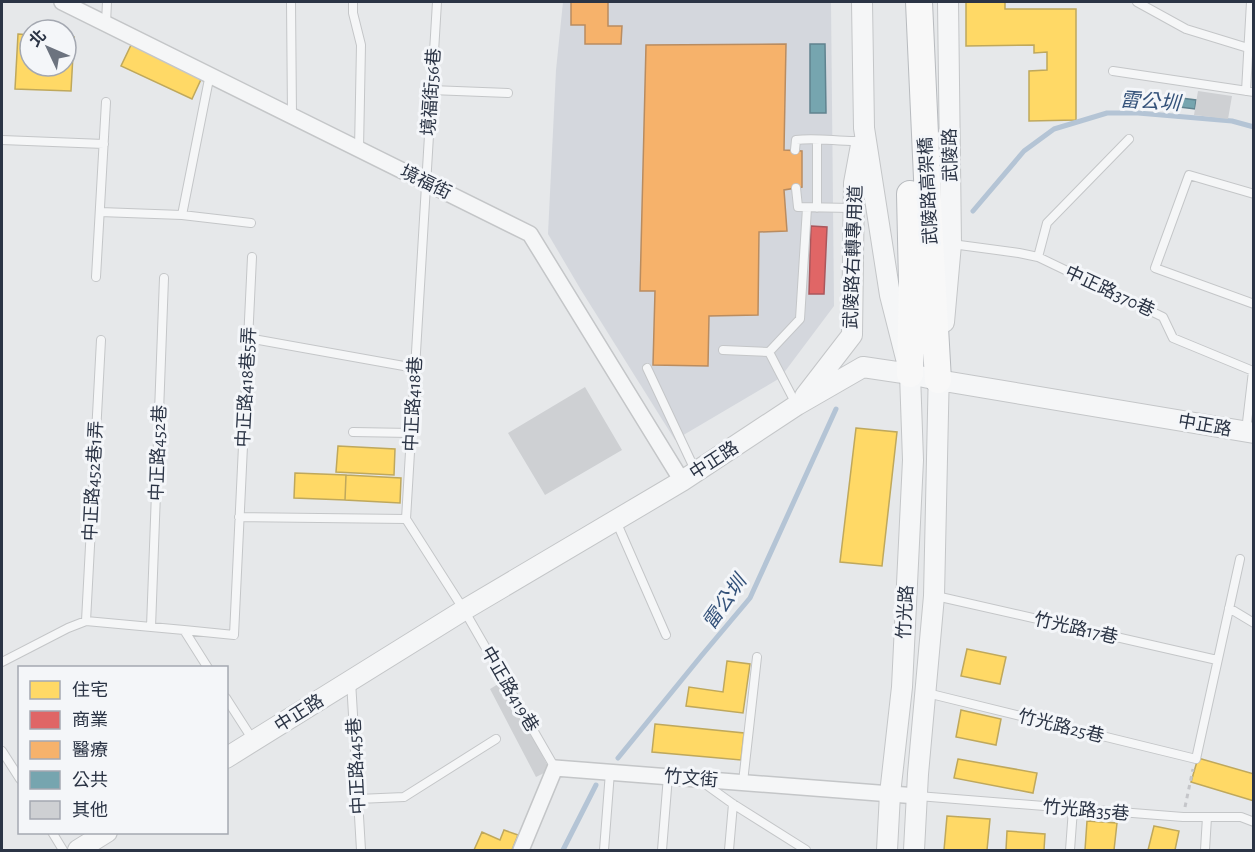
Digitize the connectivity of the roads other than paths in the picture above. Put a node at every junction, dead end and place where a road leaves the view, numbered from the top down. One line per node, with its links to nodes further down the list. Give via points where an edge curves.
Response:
1 (62, 2): 12 (street, 境福街)
2 (107, 2): 12 (lane)
3 (291, 2): 20 (lane)
4 (353, 2): 26 (lane, via 361,45)
5 (437, 2): 16 (lane, 境福街56巷)
6 (862, 2): 21 (street)
7 (904, 2): 50 (highway, 武陵路高架橋, via 912,283)
8 (919, 2): 51 (highway, 武陵路高架橋)
9 (948, 2): 37 (street, 武陵路)
10 (1137, 2): 13 (lane, via 1186,29)
11 (1251, 2): 13 (lane)
12 (106, 23): 15 (street, 境福街)
13 (1248, 48): 17 (lane)
14 (1113, 71): 17 (lane)
15 (210, 74): 20 (street, 境福街); 35 (lane)
16 (431, 90): 18 (lane); 28 (lane, 境福街56巷)
17 (1250, 92)
18 (508, 93)
19 (106, 102): 25 (lane)
20 (292, 116): 26 (street, 境福街)
21 (863, 135): 24 (lane); 33 (street, 武陵路右轉專用道, via 854,183); 50 (street, via 890,295)
22 (1129, 138): 39 (lane, via 1047,223)
23 (2, 140): 25 (lane)
24 (817, 140): 27 (lane, via 796,140); 32 (lane)
25 (104, 144): 34 (lane)
26 (359, 149): 28 (street, 境福街)
27 (795, 150)
28 (426, 182): 47 (lane, 中正路418巷); 56 (street, 境福街, via 530,234)
29 (796, 188): 31 (lane, via 798,207)
30 (1254, 194): 42 (lane, via 1189,174 1155,268)
31 (807, 208): 32 (lane); 46 (lane, via 800,319)
32 (817, 208): 33 (lane)
33 (854, 208): 52 (street, 武陵路右轉專用道, via 852,335)
34 (100, 212): 35 (lane); 40 (lane)
35 (182, 215): 36 (lane)
36 (251, 223)
37 (951, 244): 39 (lane, 中正路370巷); 51 (street, 武陵路)
38 (252, 257): 43 (lane, 中正路418巷5弄)
39 (1038, 257): 49 (lane, 中正路370巷, via 1163,316 1173,338)
40 (96, 277)
41 (164, 278): 66 (lane, 中正路452巷)
42 (1254, 304)
43 (248, 338): 47 (lane); 57 (lane, 中正路418巷5弄)
44 (101, 340): 64 (lane, 中正路452巷1弄)
45 (723, 350): 46 (lane)
46 (769, 352): 52 (lane)
47 (415, 368): 54 (lane, 中正路418巷)
48 (647, 368): 56 (lane)
49 (1253, 371): 55 (lane)
50 (910, 374): 51 (street, 中正路); 52 (street, 中正路, via 863,367); 86 (street, 竹光路, via 913,460 902,687)
51 (938, 380): 55 (street, 中正路); 61 (street, 竹光路)
52 (797, 405): 56 (street, 中正路)
53 (353, 432): 54 (lane)
54 (411, 433): 58 (lane, 中正路418巷)
55 (1250, 433)
56 (689, 476): 59 (street, 中正路)
57 (239, 517): 58 (lane); 67 (lane, 中正路418巷5弄, via 234,635)
58 (406, 519): 63 (lane)
59 (616, 520): 63 (street, 中正路); 68 (lane)
60 (1240, 559): 62 (lane)
61 (934, 596): 70 (lane, 竹光路17巷); 74 (street, 竹光路)
62 (1229, 608): 65 (lane); 70 (lane)
63 (464, 610): 73 (street, 中正路); 80 (lane, 中正路419巷)
64 (86, 621): 66 (lane); 71 (lane)
65 (1254, 623)
66 (151, 627): 67 (lane)
67 (184, 630): 72 (lane)
68 (666, 635)
69 (757, 657): 85 (lane)
70 (1217, 660): 74 (lane, 竹光路25巷, via 1196,759)
71 (2, 662)
72 (206, 666)
73 (351, 681): 77 (street, 中正路); 88 (lane, 中正路445巷)
74 (925, 692): 87 (street, 竹光路)
75 (228, 701): 77 (lane)
76 (496, 739): 88 (lane, via 404,797)
77 (254, 741): 79 (street, 中正路)
78 (2, 751): 82 (lane)
79 (228, 757)
80 (555, 768): 81 (street, 竹文街); 99 (street)
81 (610, 772): 83 (street, 竹文街); 100 (lane)
82 (18, 776)
83 (668, 776): 84 (street, 竹文街); 101 (lane)
84 (697, 779): 85 (street, 竹文街); 89 (lane)
85 (743, 783): 86 (street, 竹文街)
86 (890, 794): 87 (street, 竹文街); 105 (street, 竹光路)
87 (917, 796): 90 (lane, 竹光路35巷); 106 (street, 竹光路)
88 (358, 799): 98 (lane, 中正路445巷)
89 (733, 804): 95 (lane); 102 (lane)
90 (1073, 808): 91 (lane, 竹光路35巷); 107 (lane)
91 (1207, 817): 92 (lane, 竹光路35巷, via 1241,817); 108 (lane)
92 (1254, 822)
93 (53, 834): 96 (lane)
94 (104, 834): 97 (street)
95 (790, 841): 103 (lane); 104 (lane)
96 (63, 850)
97 (78, 850)
98 (362, 850)
99 (521, 850)
100 (604, 850)
101 (662, 850)
102 (729, 850)
103 (790, 850)
104 (806, 850)
105 (887, 850)
106 (914, 850)
107 (1070, 850)
108 (1205, 850)

